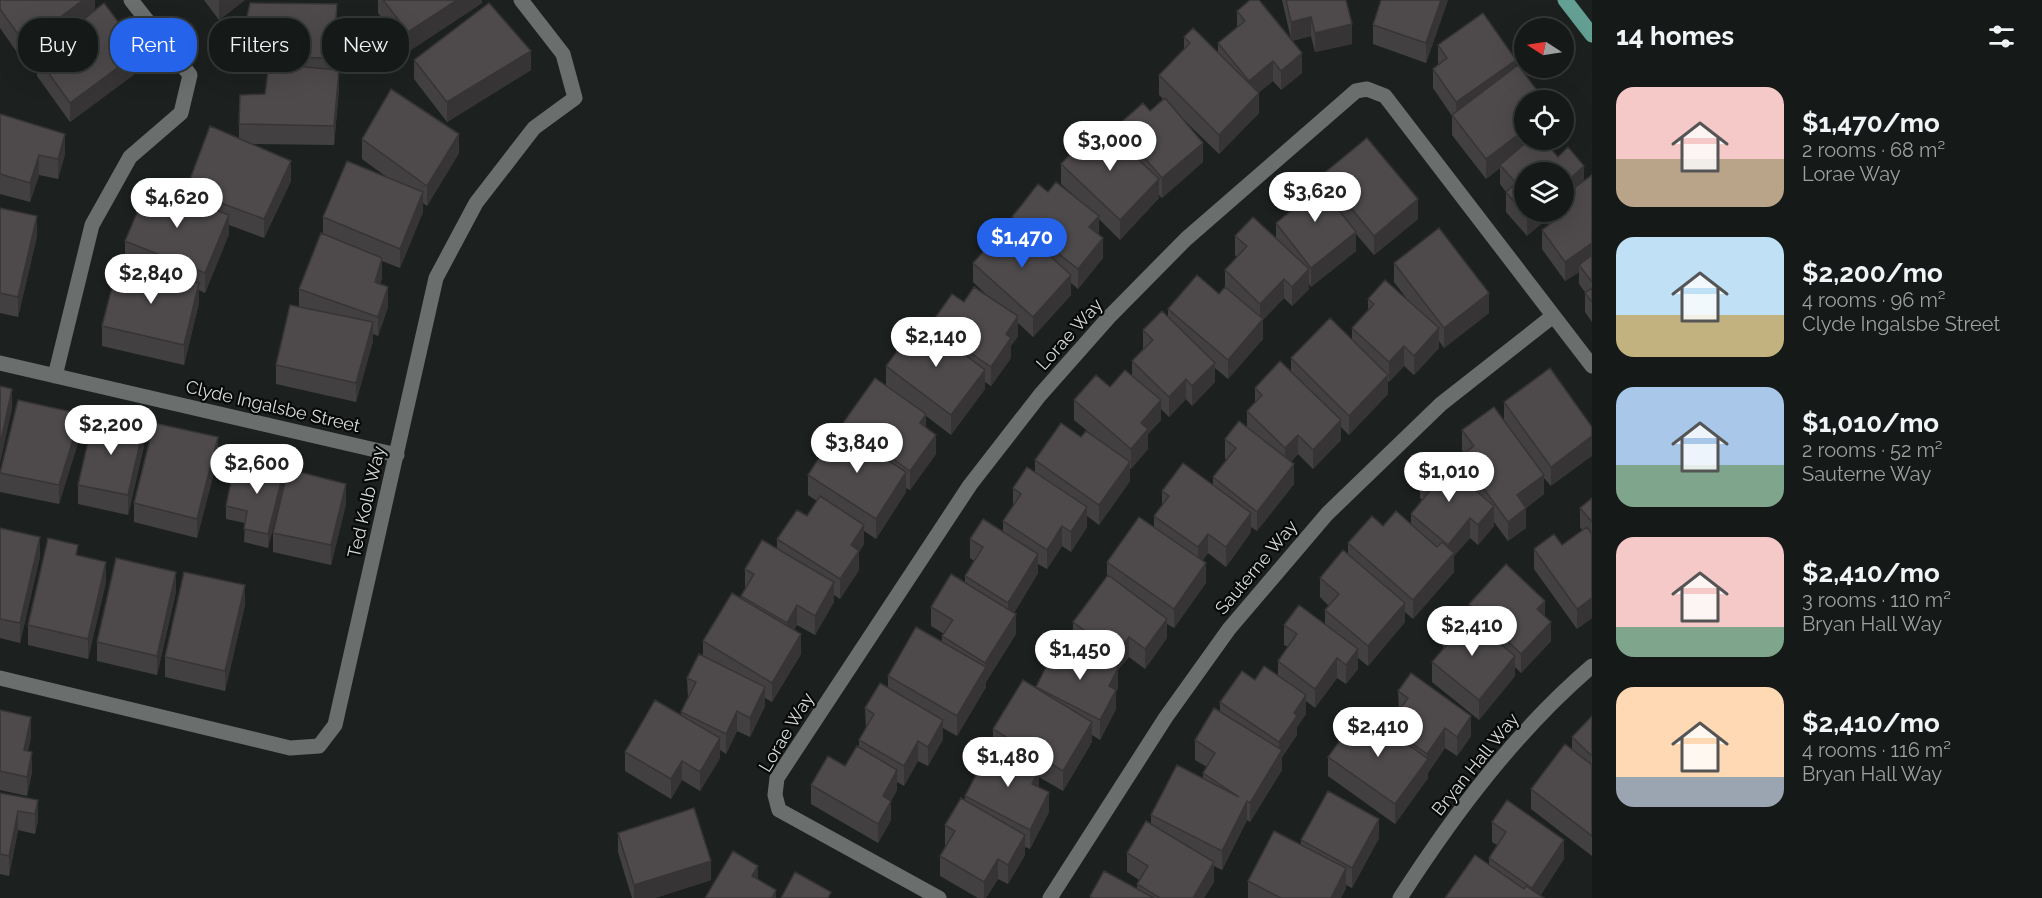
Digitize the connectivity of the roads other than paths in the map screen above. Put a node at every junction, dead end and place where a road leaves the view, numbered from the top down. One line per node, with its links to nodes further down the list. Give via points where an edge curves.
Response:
1 (131, 0): 8 (street, via 190,75 181,113 130,157 92,225)
2 (521, 0): 9 (street, Ted Kolb Way, via 563,54 575,98 534,128 476,203 436,278)
3 (1565, 0): 4 (main road)
4 (1592, 34)
5 (1553, 316): 7 (street, Lorae Way); 12 (street, Lorae Way, via 1385,96 1367,89 1356,91 1186,239 1055,378 970,485 777,778 775,795 779,810); 13 (street, Sauterne Way, via 1441,404 1327,514 1229,629 1166,717)
6 (0, 363): 8 (street, Clyde Ingalsbe Street)
7 (1592, 366)
8 (55, 376): 9 (street, Clyde Ingalsbe Street)
9 (397, 455): 11 (street, Ted Kolb Way, via 335,725 319,746 290,748)
10 (1592, 666): 14 (street, Bryan Hall Way, via 1534,722 1480,784)
11 (0, 678)
12 (939, 898)
13 (1050, 898)
14 (1400, 898)

